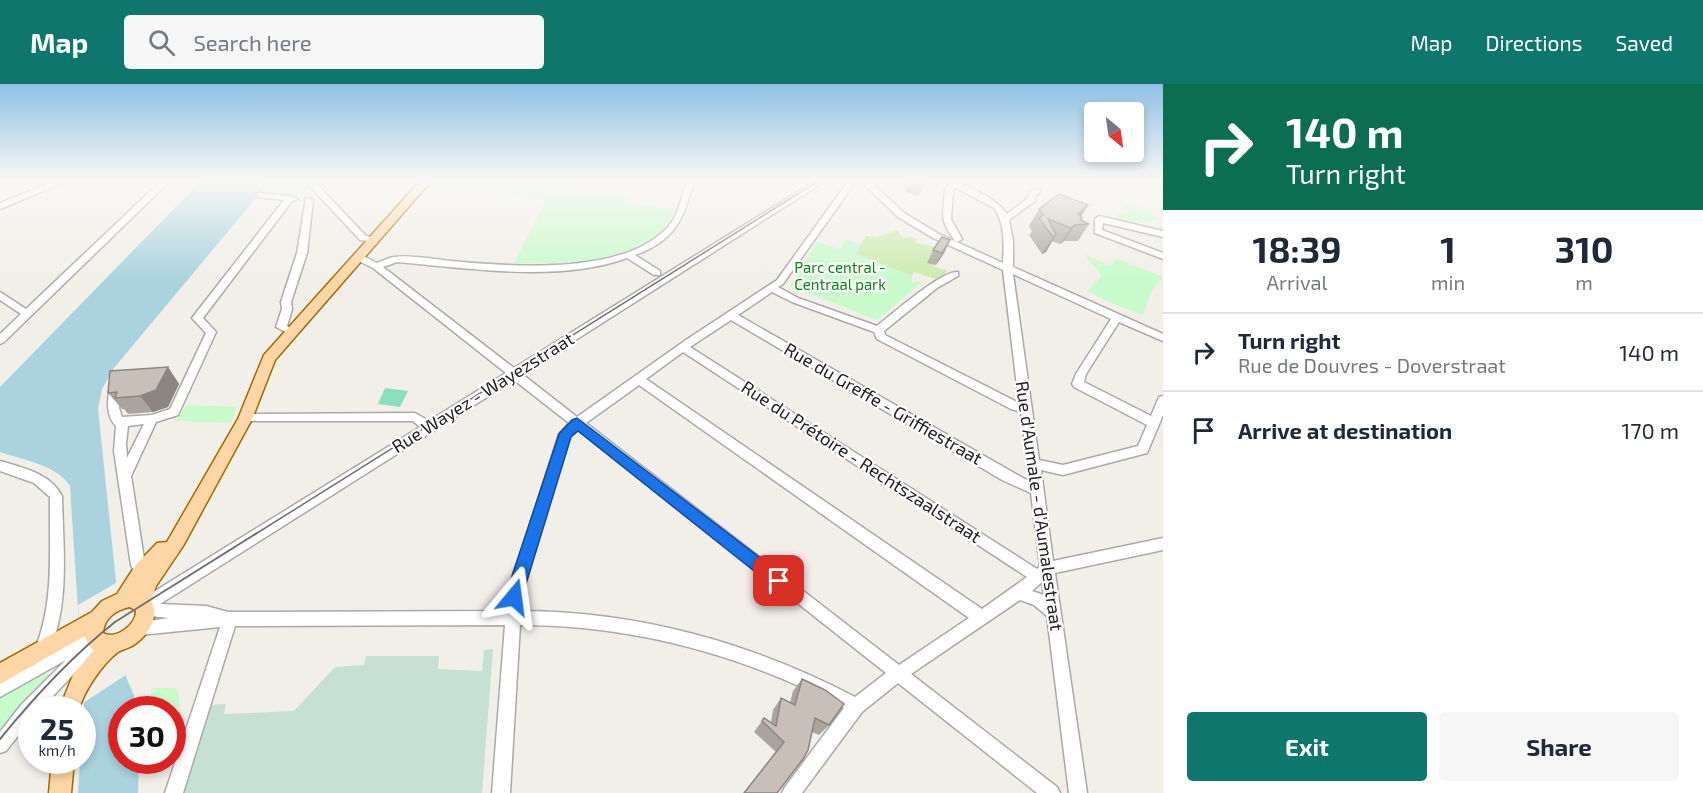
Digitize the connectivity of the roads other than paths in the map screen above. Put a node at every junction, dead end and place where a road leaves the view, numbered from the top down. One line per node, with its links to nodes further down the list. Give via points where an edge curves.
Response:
1 (132, 213): 26 (street)
2 (278, 213): 40 (street, via 197,318 211,332 174,412)
3 (307, 213): 30 (street, via 302,253 281,327)
4 (339, 213): 16 (street, via 363,238)
5 (397, 213): 16 (main road)
6 (680, 213): 17 (street, via 669,231)
7 (771, 213): 34 (street, Rue Wayez - Wayezstraat)
8 (830, 213): 24 (street, via 786,275)
9 (900, 213): 21 (street)
10 (946, 213): 15 (street, via 946,223)
11 (1001, 213): 13 (street)
12 (1010, 213): 13 (street)
13 (1004, 217): 21 (street, Rue d'Aumale - d'Aumalestraat)
14 (1161, 230): 18 (street, via 1099,219 1098,231)
15 (958, 239)
16 (373, 240): 19 (main road)
17 (628, 255): 20 (street, via 555,268 396,259); 22 (street)
18 (1163, 256)
19 (358, 257): 20 (street); 30 (main road)
20 (376, 266): 34 (street)
21 (1008, 268): 28 (street); 38 (street, Rue d'Aumale - d'Aumalestraat)
22 (657, 273)
23 (955, 274): 29 (street)
24 (772, 288): 27 (street); 29 (street)
25 (0, 295): 26 (street)
26 (27, 314): 32 (street)
27 (730, 315): 33 (street); 48 (street, Rue du Greffe - Griffiestraat, via 1006,476)
28 (1116, 317): 31 (street); 43 (street, via 1078,384)
29 (878, 330): 38 (street, via 881,337)
30 (292, 332): 39 (main road, via 269,358)
31 (1163, 338)
32 (0, 340)
33 (684, 348): 35 (street); 52 (street, Rue du Prétoire - Rechtszaalstraat)
34 (514, 374): 42 (street); 44 (street, Rue Wayez - Wayezstraat)
35 (640, 380): 42 (street); 56 (street)
36 (115, 381): 41 (street, via 114,417)
37 (1163, 400): 43 (street)
38 (1026, 409): 45 (street, Rue d'Aumale - d'Aumalestraat)
39 (247, 417): 44 (street, via 415,417); 49 (main road)
40 (152, 419): 41 (street); 47 (street)
41 (123, 422): 47 (street, via 119,435)
42 (577, 423): 55 (street, via 565,434 517,584); 61 (street)
43 (1154, 423): 45 (street, via 1143,450 1063,470)
44 (429, 427): 58 (street, Rue Wayez - Wayezstraat)
45 (1033, 464): 48 (street, Rue d'Aumale - d'Aumalestraat)
46 (0, 466): 59 (street, via 40,480 56,496 55,606 50,636)
47 (125, 476): 51 (street)
48 (1037, 489): 52 (street, Rue d'Aumale - d'Aumalestraat)
49 (182, 528): 51 (main road); 58 (main road, via 149,582)
50 (1163, 544): 52 (street)
51 (141, 572): 58 (main road)
52 (1043, 573): 53 (street); 54 (street, Rue d'Aumale - d'Aumalestraat)
53 (1019, 592): 54 (street, via 1039,600); 56 (street)
54 (1054, 613): 72 (street, Rue d'Aumale - d'Aumalestraat)
55 (512, 618): 57 (street); 64 (street, via 593,621 686,638 774,667); 69 (street)
56 (982, 618): 61 (street)
57 (230, 619): 58 (street); 68 (street)
58 (114, 625): 59 (main road); 62 (street); 63 (main road); 65 (street, via 27,711)
59 (42, 651): 60 (main road)
60 (0, 674)
61 (898, 674): 64 (street); 71 (street)
62 (0, 689)
63 (74, 696)
64 (856, 706): 70 (street)
65 (0, 746)
66 (62, 774): 67 (main road)
67 (60, 793)
68 (174, 793)
69 (501, 793)
70 (791, 793)
71 (1051, 793)
72 (1078, 793)

